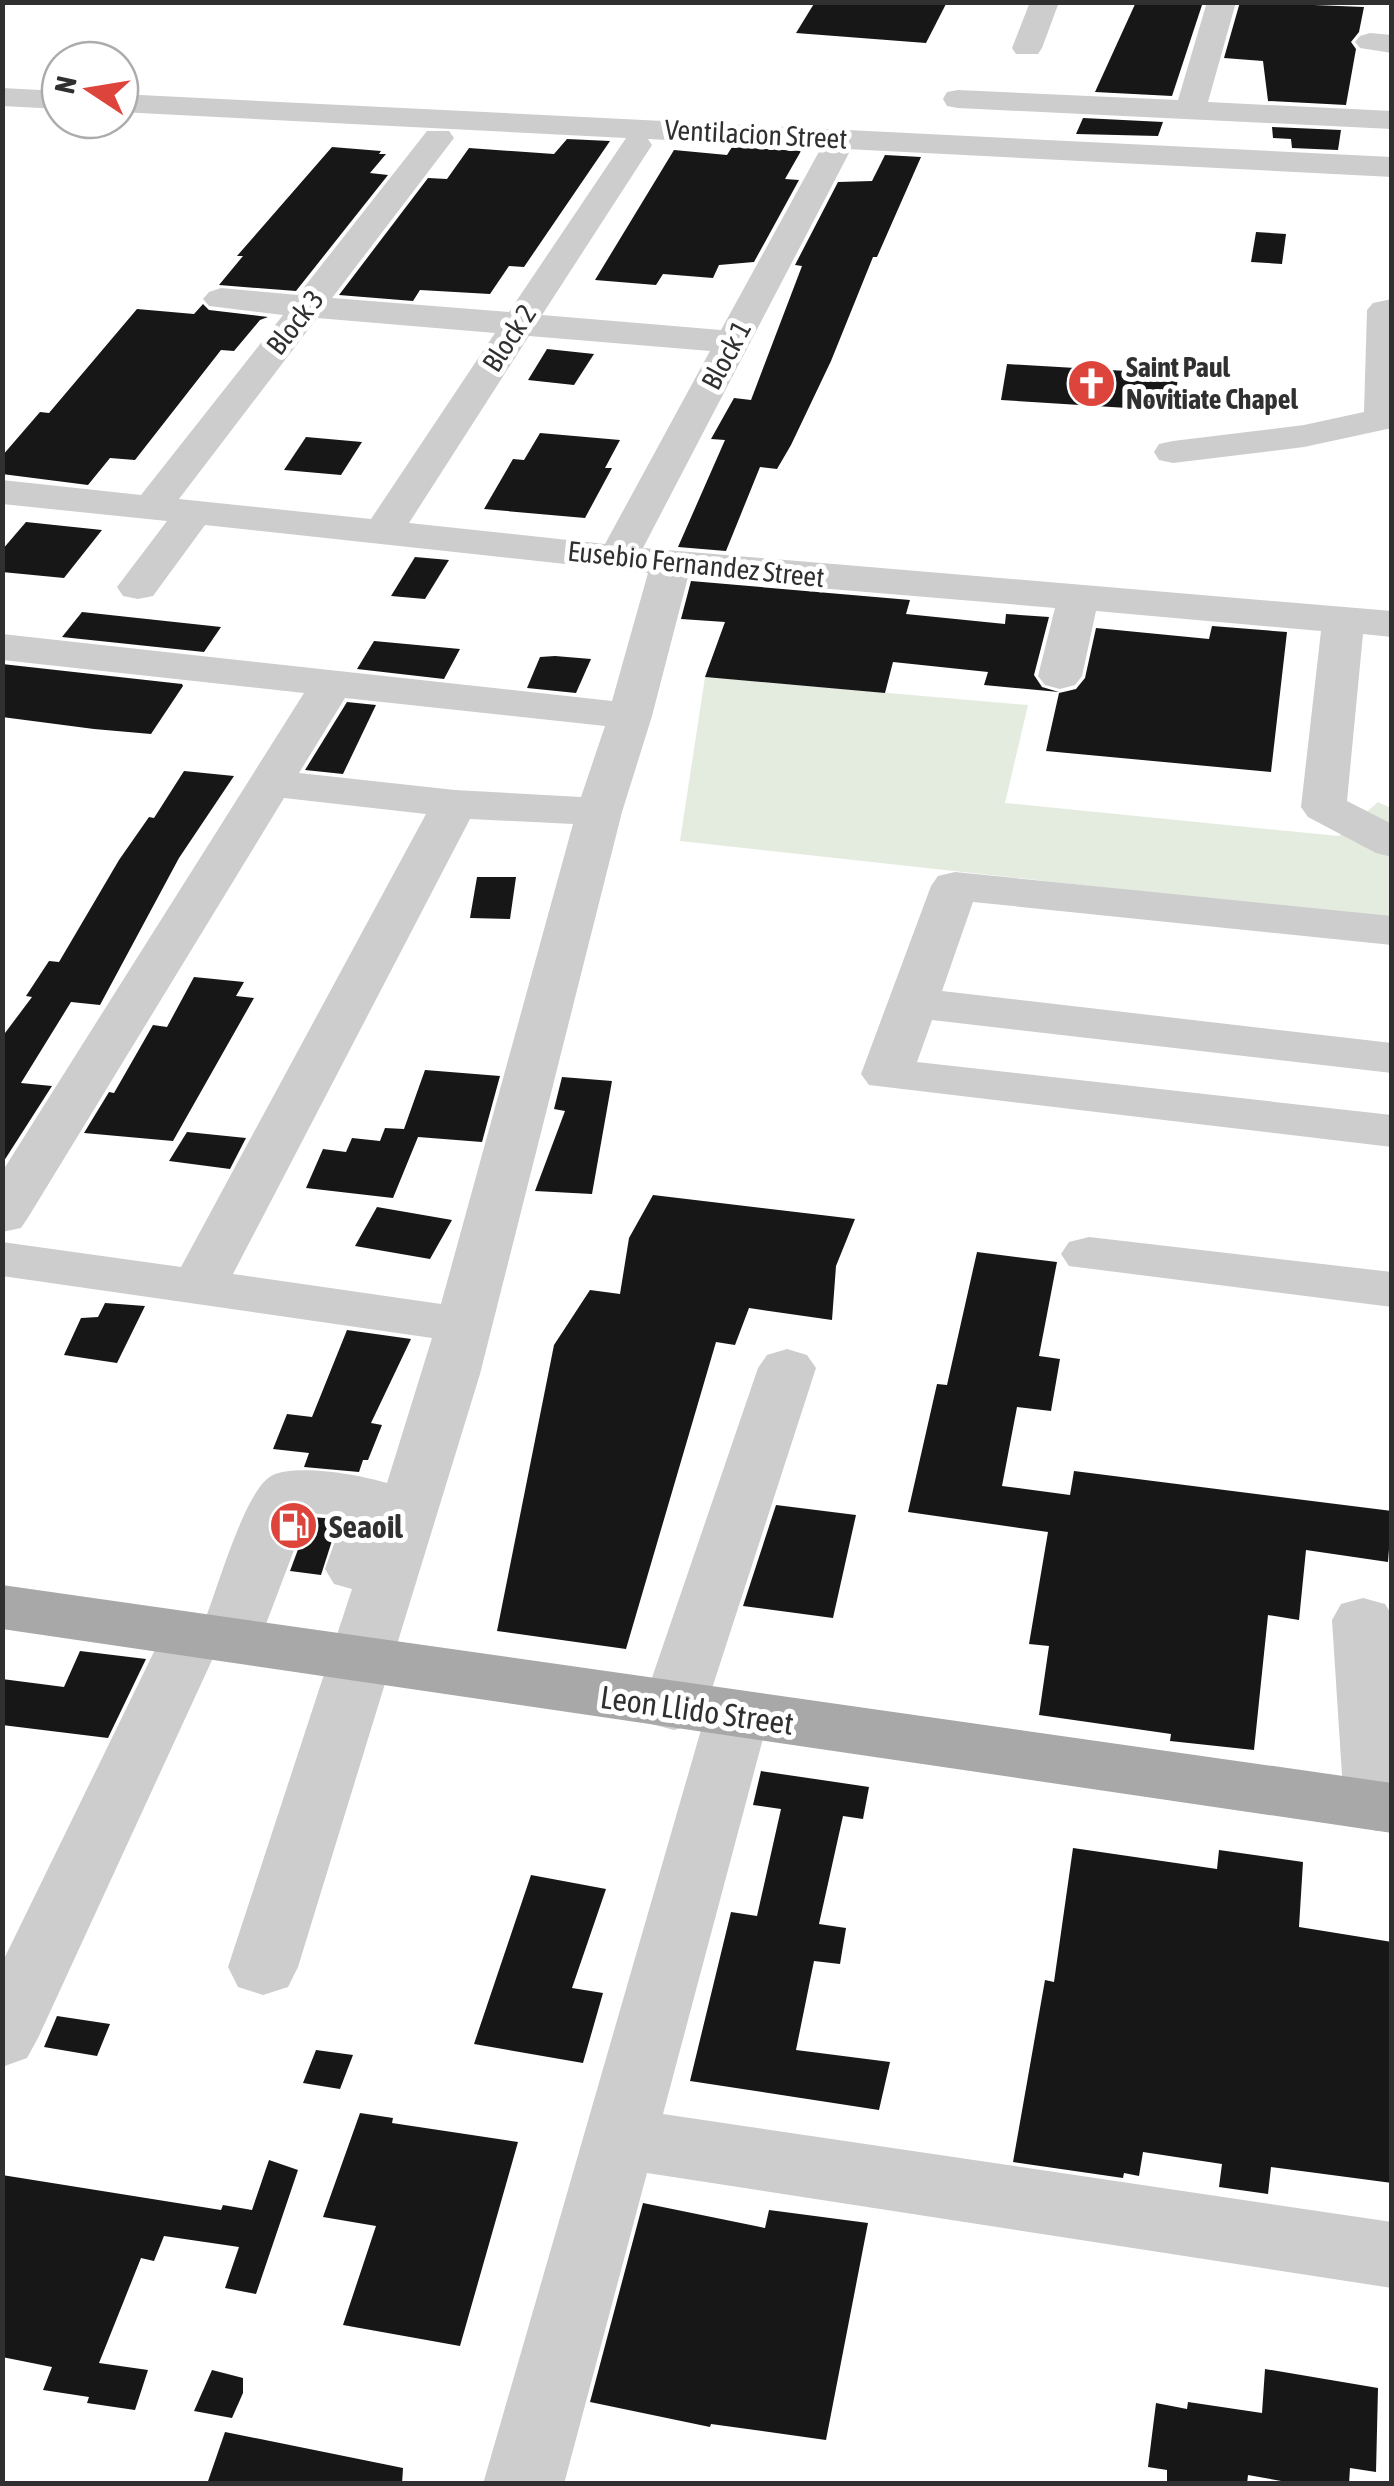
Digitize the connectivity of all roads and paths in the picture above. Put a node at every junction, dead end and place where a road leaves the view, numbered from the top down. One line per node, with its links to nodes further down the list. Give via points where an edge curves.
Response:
1 (1045, 2): 3 (street)
2 (1222, 2): 8 (street)
3 (1027, 48)
4 (2, 97): 5 (street)
5 (40, 99)
6 (958, 99): 8 (street)
7 (140, 103): 13 (street, Ventilacion Street)
8 (1190, 111): 9 (street)
9 (1392, 120)
10 (438, 138): 15 (street, Block 3)
11 (636, 145): 17 (street, Block 2)
12 (834, 152): 18 (street, Block 1)
13 (1392, 167)
14 (221, 299): 15 (street)
15 (307, 306): 17 (street); 22 (street, Block 3)
16 (1392, 310): 19 (street, via 1385,310)
17 (519, 324): 18 (street); 24 (street, Block 2)
18 (733, 342): 25 (street, Block 1)
19 (1387, 418): 20 (street)
20 (1173, 452)
21 (2, 492): 22 (street, Eusebio Fernandez Street)
22 (152, 508): 23 (street, Eusebio Fernandez Street)
23 (195, 512): 24 (street, Eusebio Fernandez Street); 27 (street)
24 (383, 532): 25 (street, Eusebio Fernandez Street)
25 (618, 557): 26 (street, Eusebio Fernandez Street)
26 (671, 563): 28 (street, Eusebio Fernandez Street); 34 (street)
27 (138, 587)
28 (1078, 598): 29 (street, Eusebio Fernandez Street); 32 (street)
29 (1343, 620): 30 (street, Eusebio Fernandez Street); 38 (street, via 1324,807)
30 (1392, 624)
31 (2, 647): 33 (street)
32 (1060, 676)
33 (331, 685): 34 (street); 35 (street)
34 (630, 716): 37 (street)
35 (270, 782): 36 (street); 43 (street)
36 (456, 804): 37 (street); 46 (street)
37 (599, 812): 48 (street)
38 (1392, 842)
39 (1392, 931): 40 (street, via 955,886)
40 (913, 1002): 41 (street); 42 (street, via 887,1074)
41 (1392, 1058)
42 (1392, 1131)
43 (2, 1216)
44 (1089, 1254): 47 (street)
45 (2, 1259): 46 (street)
46 (198, 1286): 48 (street)
47 (1392, 1290)
48 (464, 1325): 53 (street)
49 (787, 1368): 54 (street)
50 (2, 1607): 52 (main road, Leon Llido Street)
51 (1362, 1620): 55 (street)
52 (210, 1638): 53 (main road, Leon Llido Street); 53 (street, via 292,1491 365,1497 374,1502 374,1517); 57 (street)
53 (344, 1657): 54 (main road, Leon Llido Street); 56 (street)
54 (706, 1711): 55 (main road, Leon Llido Street); 58 (street)
55 (1384, 1808)
56 (263, 1967)
57 (2, 2038)
58 (619, 2138): 59 (street); 60 (street)
59 (1392, 2255)
60 (523, 2484)

